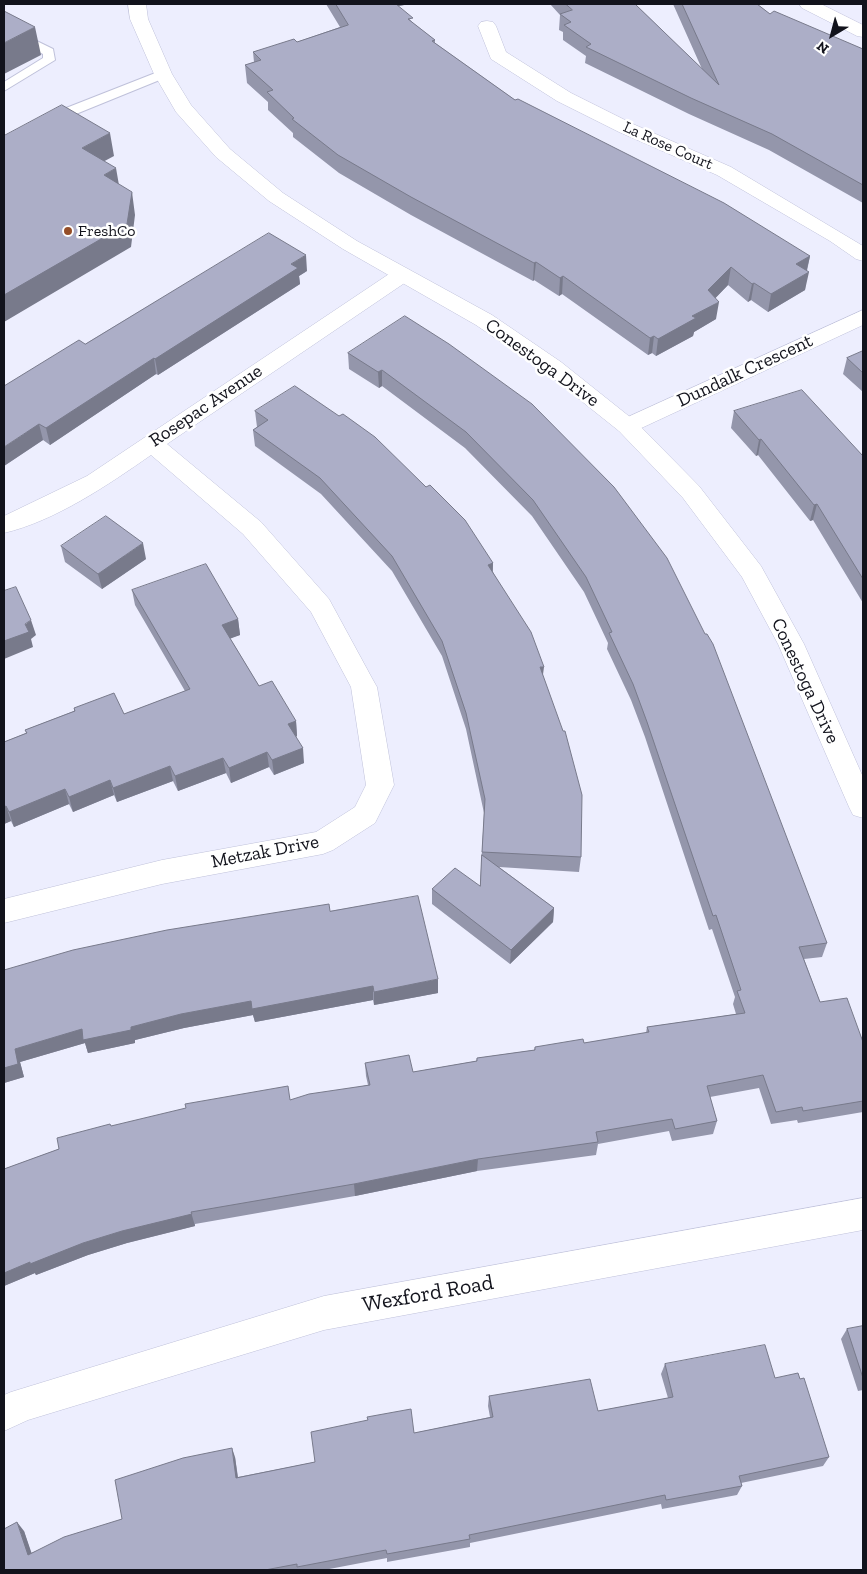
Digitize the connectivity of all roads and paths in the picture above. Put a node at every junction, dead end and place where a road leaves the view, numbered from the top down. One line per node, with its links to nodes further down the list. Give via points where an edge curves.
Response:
1 (137, 4): 6 (street, Conestoga Drive, via 139,19)
2 (808, 4): 5 (street)
3 (487, 26): 9 (street, La Rose Court, via 498,55 564,97 724,171)
4 (4, 29): 7 (lane, via 50,52 49,60)
5 (863, 32)
6 (163, 74): 8 (lane, via 66,113); 10 (street, Conestoga Drive, via 183,108 223,153 276,197)
7 (4, 87)
8 (4, 143)
9 (863, 255)
10 (402, 275): 12 (street, Conestoga Drive, via 484,320 552,367); 13 (street, Rosepac Avenue)
11 (863, 317): 12 (street, Dundalk Crescent)
12 (627, 426): 15 (street, Conestoga Drive, via 691,492 752,572 791,644)
13 (151, 443): 14 (street, Rosepac Avenue, via 94,482); 16 (street, Metzak Drive, via 252,528 320,606 364,687 380,785 365,815 323,842 162,872)
14 (4, 525)
15 (863, 807)
16 (4, 911)
17 (863, 1214): 18 (street, Wexford Road, via 324,1312 23,1404)
18 (4, 1413)

